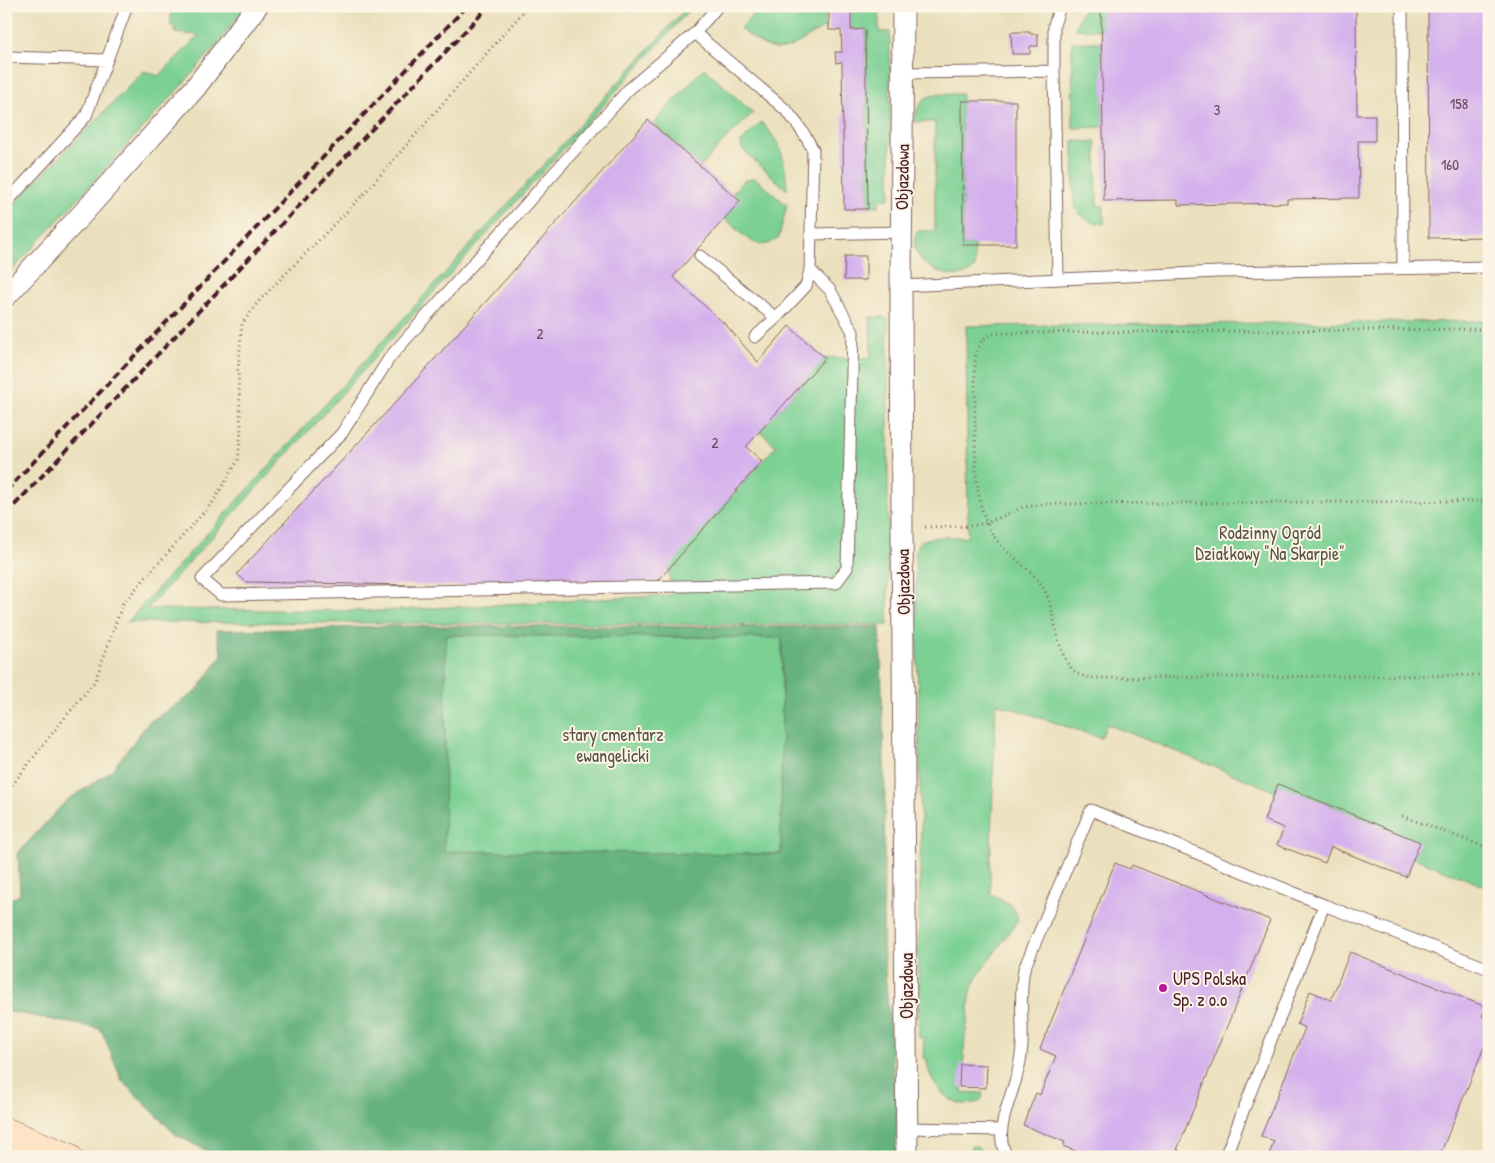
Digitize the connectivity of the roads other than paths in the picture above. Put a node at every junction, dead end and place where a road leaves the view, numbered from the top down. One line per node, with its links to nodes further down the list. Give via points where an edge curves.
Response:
1 (126, 6): 9 (lane)
2 (257, 6): 21 (street, via 195,88)
3 (718, 6): 7 (lane)
4 (903, 6): 11 (street, Objazdowa)
5 (1060, 6): 10 (lane, via 1054,25)
6 (1402, 6): 17 (lane)
7 (695, 32): 14 (lane, via 786,110 807,137 813,150); 18 (lane, via 628,90 390,357 342,433 202,579 221,595 836,583 847,568 853,332 830,290)
8 (6, 57): 9 (lane)
9 (107, 60): 12 (lane, via 86,116)
10 (1054, 71): 11 (lane); 19 (lane)
11 (903, 73): 13 (street, Objazdowa)
12 (6, 203)
13 (902, 232): 14 (lane); 20 (street, Objazdowa)
14 (811, 234): 18 (lane)
15 (700, 256): 22 (lane)
16 (1489, 267): 17 (lane)
17 (1403, 268): 19 (lane)
18 (810, 270): 22 (lane, via 806,286)
19 (1058, 279): 20 (lane)
20 (901, 286): 26 (street, Objazdowa)
21 (6, 296)
22 (776, 318): 23 (lane)
23 (756, 337)
24 (1324, 905): 25 (lane); 27 (lane, via 1091,810 1024,969 1022,1048); 33 (lane)
25 (1489, 969)
26 (907, 1128): 27 (lane); 31 (street, Objazdowa)
27 (1001, 1130): 32 (lane)
28 (6, 1132): 30 (main road)
29 (1489, 1153): 34 (lane)
30 (68, 1157)
31 (907, 1157)
32 (1008, 1157)
33 (1225, 1157)
34 (1487, 1157)

